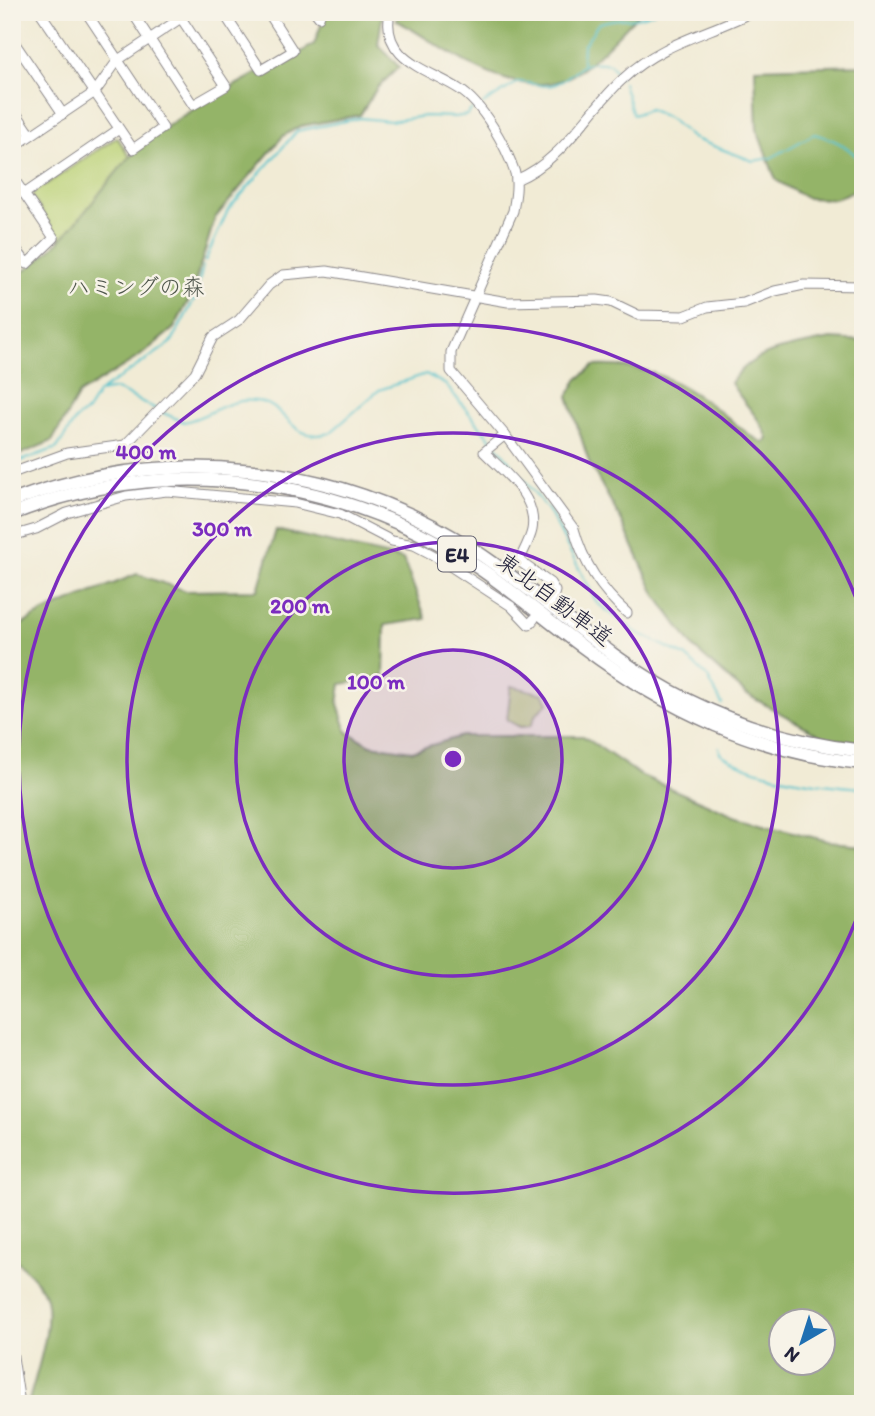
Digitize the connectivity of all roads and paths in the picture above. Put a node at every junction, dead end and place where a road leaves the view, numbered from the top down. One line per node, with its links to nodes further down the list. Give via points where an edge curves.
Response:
1 (40, 12): 14 (street)
2 (86, 12): 13 (street)
3 (132, 12): 12 (street)
4 (223, 12): 5 (street, via 261,70 293,51)
5 (268, 12)
6 (315, 12): 7 (street, via 319,17)
7 (321, 12)
8 (390, 12): 21 (street, via 390,34 402,58 472,101 506,154)
9 (752, 12): 21 (street, via 674,43 624,77 548,163)
10 (183, 14): 12 (street); 12 (street, via 226,86 193,105)
11 (12, 39): 16 (street)
12 (150, 39): 13 (street)
13 (118, 60): 14 (street); 17 (street, via 163,128 133,149)
14 (94, 92): 16 (street); 17 (street)
15 (12, 107): 18 (street)
16 (62, 114): 18 (street)
17 (119, 129): 22 (street)
18 (31, 135): 19 (street)
19 (12, 148)
20 (12, 176): 22 (street)
21 (516, 180): 25 (street, via 513,211)
22 (24, 194): 23 (street, via 54,238 27,264)
23 (12, 243)
24 (863, 286): 25 (street, via 804,285 744,303 659,317 638,316 597,300)
25 (477, 298): 26 (street, via 451,352 451,372); 27 (street, via 327,271 283,275 239,320 212,337 195,373 125,445 66,453)
26 (502, 437): 31 (street, via 484,453 530,505 532,530 519,561 550,583 555,591); 32 (street, via 574,529 606,595)
27 (12, 472)
28 (12, 501): 34 (highway, 東北自動車道 / E4, via 90,478 166,468 238,468 320,482 380,502 451,536 615,656 690,701 782,737)
29 (12, 514): 35 (highway, 東北自動車道 / E4, via 101,488 175,480 253,483 337,500 395,521 454,553 613,669 688,714 762,744)
30 (12, 536): 33 (street, via 67,513 126,496 167,491 295,503 340,514 392,541 414,545 511,606 529,625)
31 (552, 598)
32 (627, 613)
33 (534, 619)
34 (863, 751)
35 (863, 763)
36 (12, 1350): 37 (street)
37 (20, 1404)

